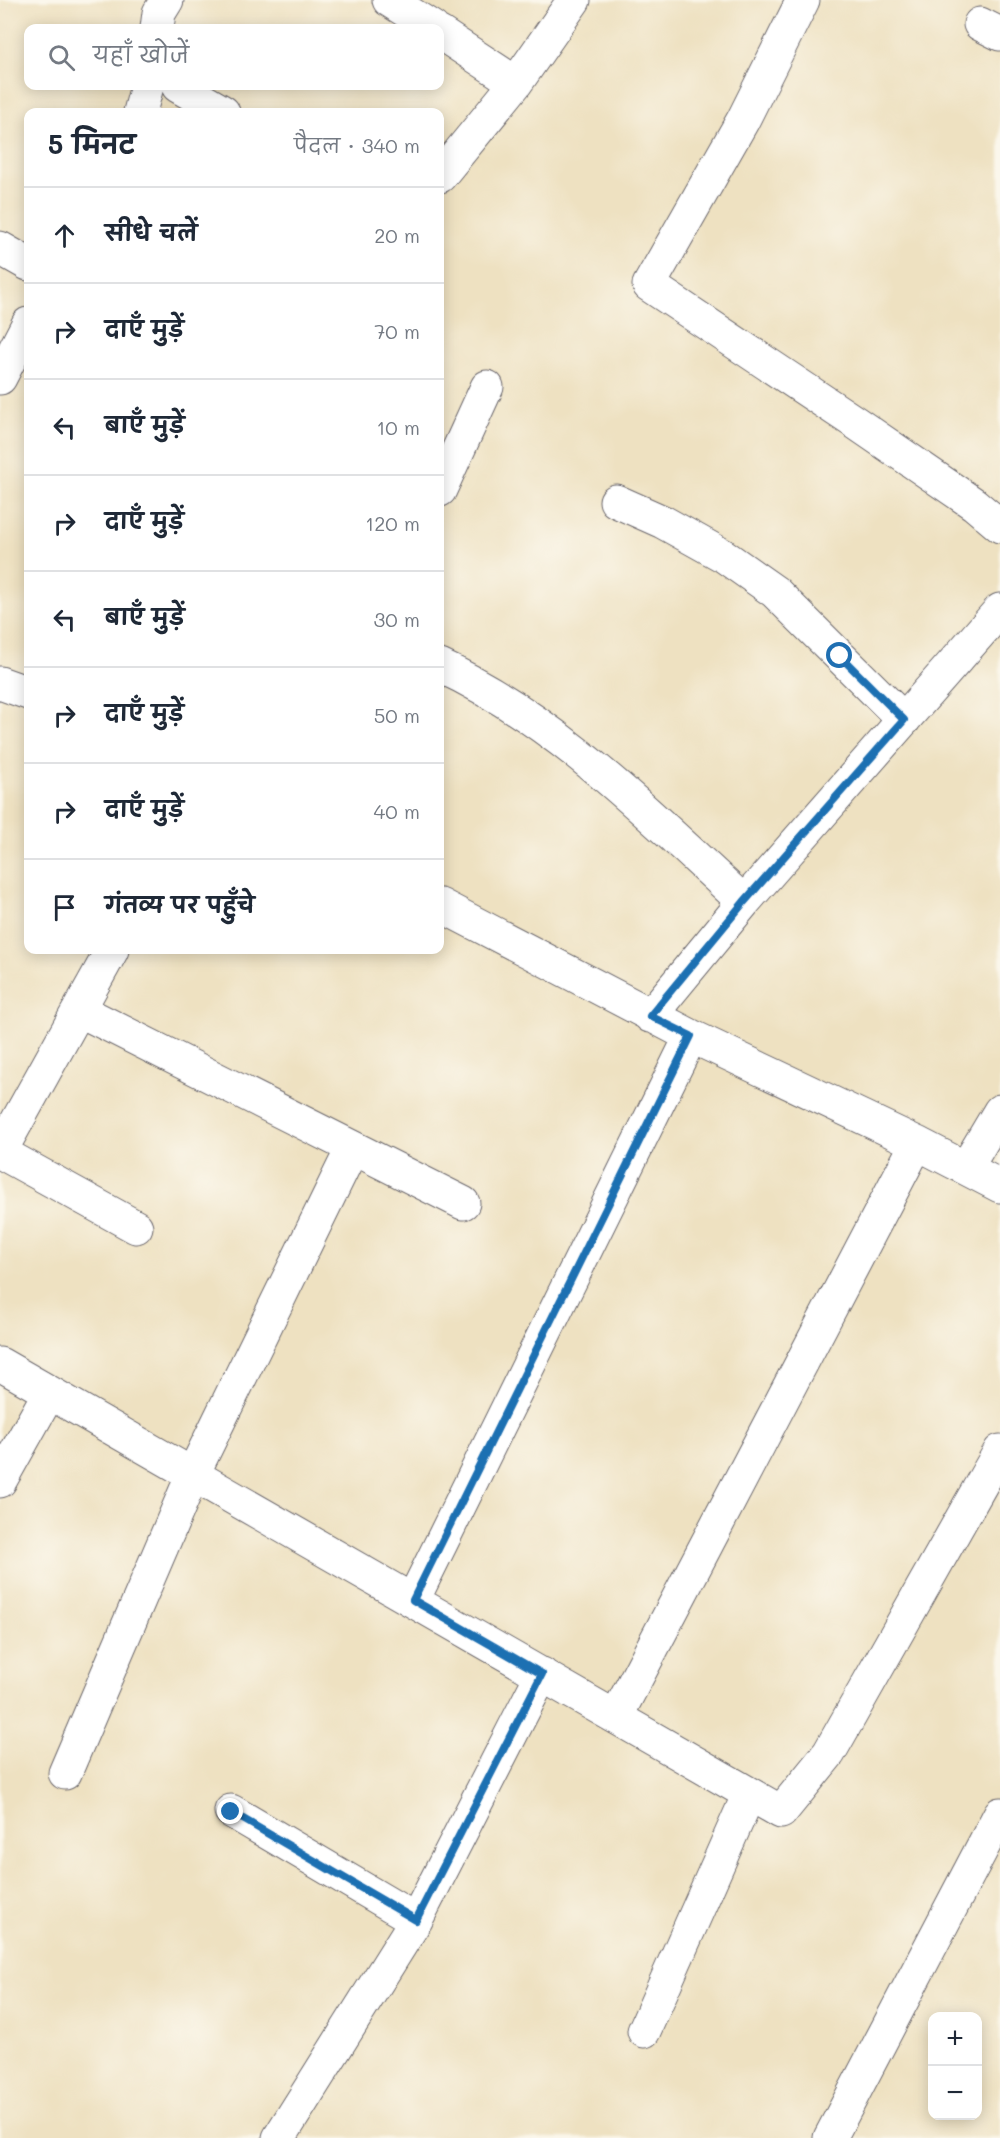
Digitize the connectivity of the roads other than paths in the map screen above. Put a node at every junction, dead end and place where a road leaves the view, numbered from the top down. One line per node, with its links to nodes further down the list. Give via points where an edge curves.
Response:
1 (167, 0): 5 (street)
2 (389, 0): 6 (street)
3 (574, 0): 8 (street)
4 (803, 0): 21 (street, via 743,120 649,285 974,504)
5 (158, 24)
6 (427, 24)
7 (444, 36): 8 (street)
8 (516, 83): 13 (street)
9 (146, 90): 11 (street)
10 (185, 90): 12 (street)
11 (141, 108)
12 (216, 108)
13 (444, 171)
14 (0, 248): 15 (street)
15 (24, 262)
16 (24, 332): 17 (street)
17 (0, 378)
18 (487, 387): 19 (street)
19 (444, 481)
20 (616, 501): 26 (street, via 724,556 775,592)
21 (1000, 526)
22 (1000, 610): 26 (street)
23 (444, 668): 27 (street, via 473,682 543,729 607,778)
24 (0, 683): 25 (street)
25 (24, 692)
26 (904, 720): 27 (street)
27 (744, 902): 31 (street)
28 (444, 907): 31 (street)
29 (110, 954): 30 (street)
30 (79, 1010): 35 (street); 36 (street)
31 (650, 1016): 32 (street)
32 (691, 1036): 34 (street); 46 (street)
33 (1000, 1111): 37 (street)
34 (917, 1143): 37 (street); 48 (street)
35 (352, 1149): 39 (street); 44 (street)
36 (0, 1152): 40 (street)
37 (966, 1168): 38 (street)
38 (1000, 1185)
39 (463, 1203)
40 (136, 1227)
41 (0, 1364): 42 (street)
42 (49, 1393): 44 (street); 45 (street)
43 (1000, 1451): 50 (street, via 829,1753 781,1812)
44 (193, 1474): 46 (street); 49 (street)
45 (0, 1481)
46 (413, 1600): 47 (street)
47 (542, 1674): 48 (street); 53 (street)
48 (616, 1717): 50 (street)
49 (65, 1773)
50 (749, 1794): 54 (street)
51 (231, 1812): 53 (street)
52 (1000, 1814): 56 (street)
53 (416, 1920): 55 (street)
54 (644, 2031)
55 (279, 2138)
56 (830, 2138)

